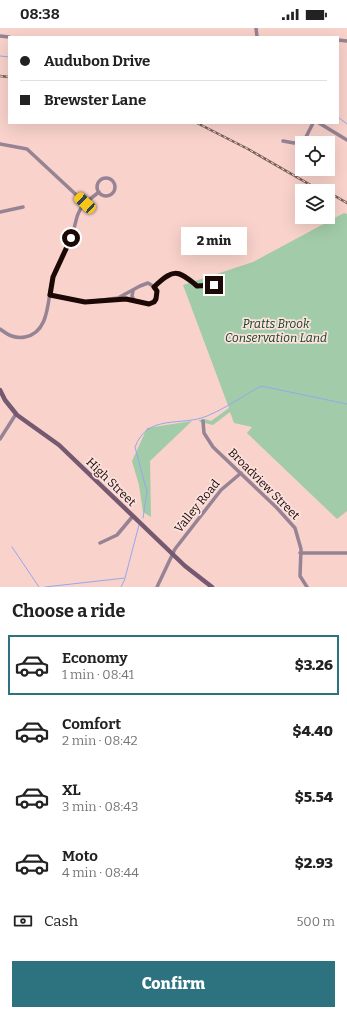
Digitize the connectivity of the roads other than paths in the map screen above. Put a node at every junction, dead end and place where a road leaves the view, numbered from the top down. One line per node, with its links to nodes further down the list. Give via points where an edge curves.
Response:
1 (312, 124): 4 (street, via 304,140 294,143)
2 (321, 124): 3 (street)
3 (347, 140)
4 (283, 141)
5 (0, 144): 7 (street, via 27,150)
6 (98, 192): 6 (street, via 104,196 112,195 116,188 114,181 107,178 100,180); 7 (street)
7 (85, 203): 13 (street, via 79,210 71,238 53,277)
8 (23, 208): 9 (street)
9 (0, 212)
10 (220, 284): 11 (street, via 197,286 178,272 167,275)
11 (154, 287): 12 (street, via 144,284); 15 (street, via 157,295 154,302 149,304)
12 (133, 291): 14 (street); 15 (street)
13 (50, 295): 14 (street, via 85,302); 16 (street, via 44,320 35,332 26,337 14,337)
14 (118, 298): 15 (street)
15 (134, 300)
16 (0, 329)
17 (0, 390): 18 (street, High Street)
18 (16, 414): 20 (street); 22 (street, High Street, via 59,445)
19 (203, 421): 21 (street, Broadview Street, via 204,433 210,443)
20 (0, 439)
21 (241, 473): 24 (street, Broadview Street, via 295,528); 26 (street, Valley Road, via 221,490)
22 (133, 516): 23 (street, via 117,535); 26 (street, High Street)
23 (100, 543)
24 (300, 553): 25 (street); 29 (street, Broadview Street, via 300,576)
25 (347, 553)
26 (172, 554): 27 (street, Valley Road); 28 (street, High Street)
27 (157, 587)
28 (212, 587)
29 (307, 587)

